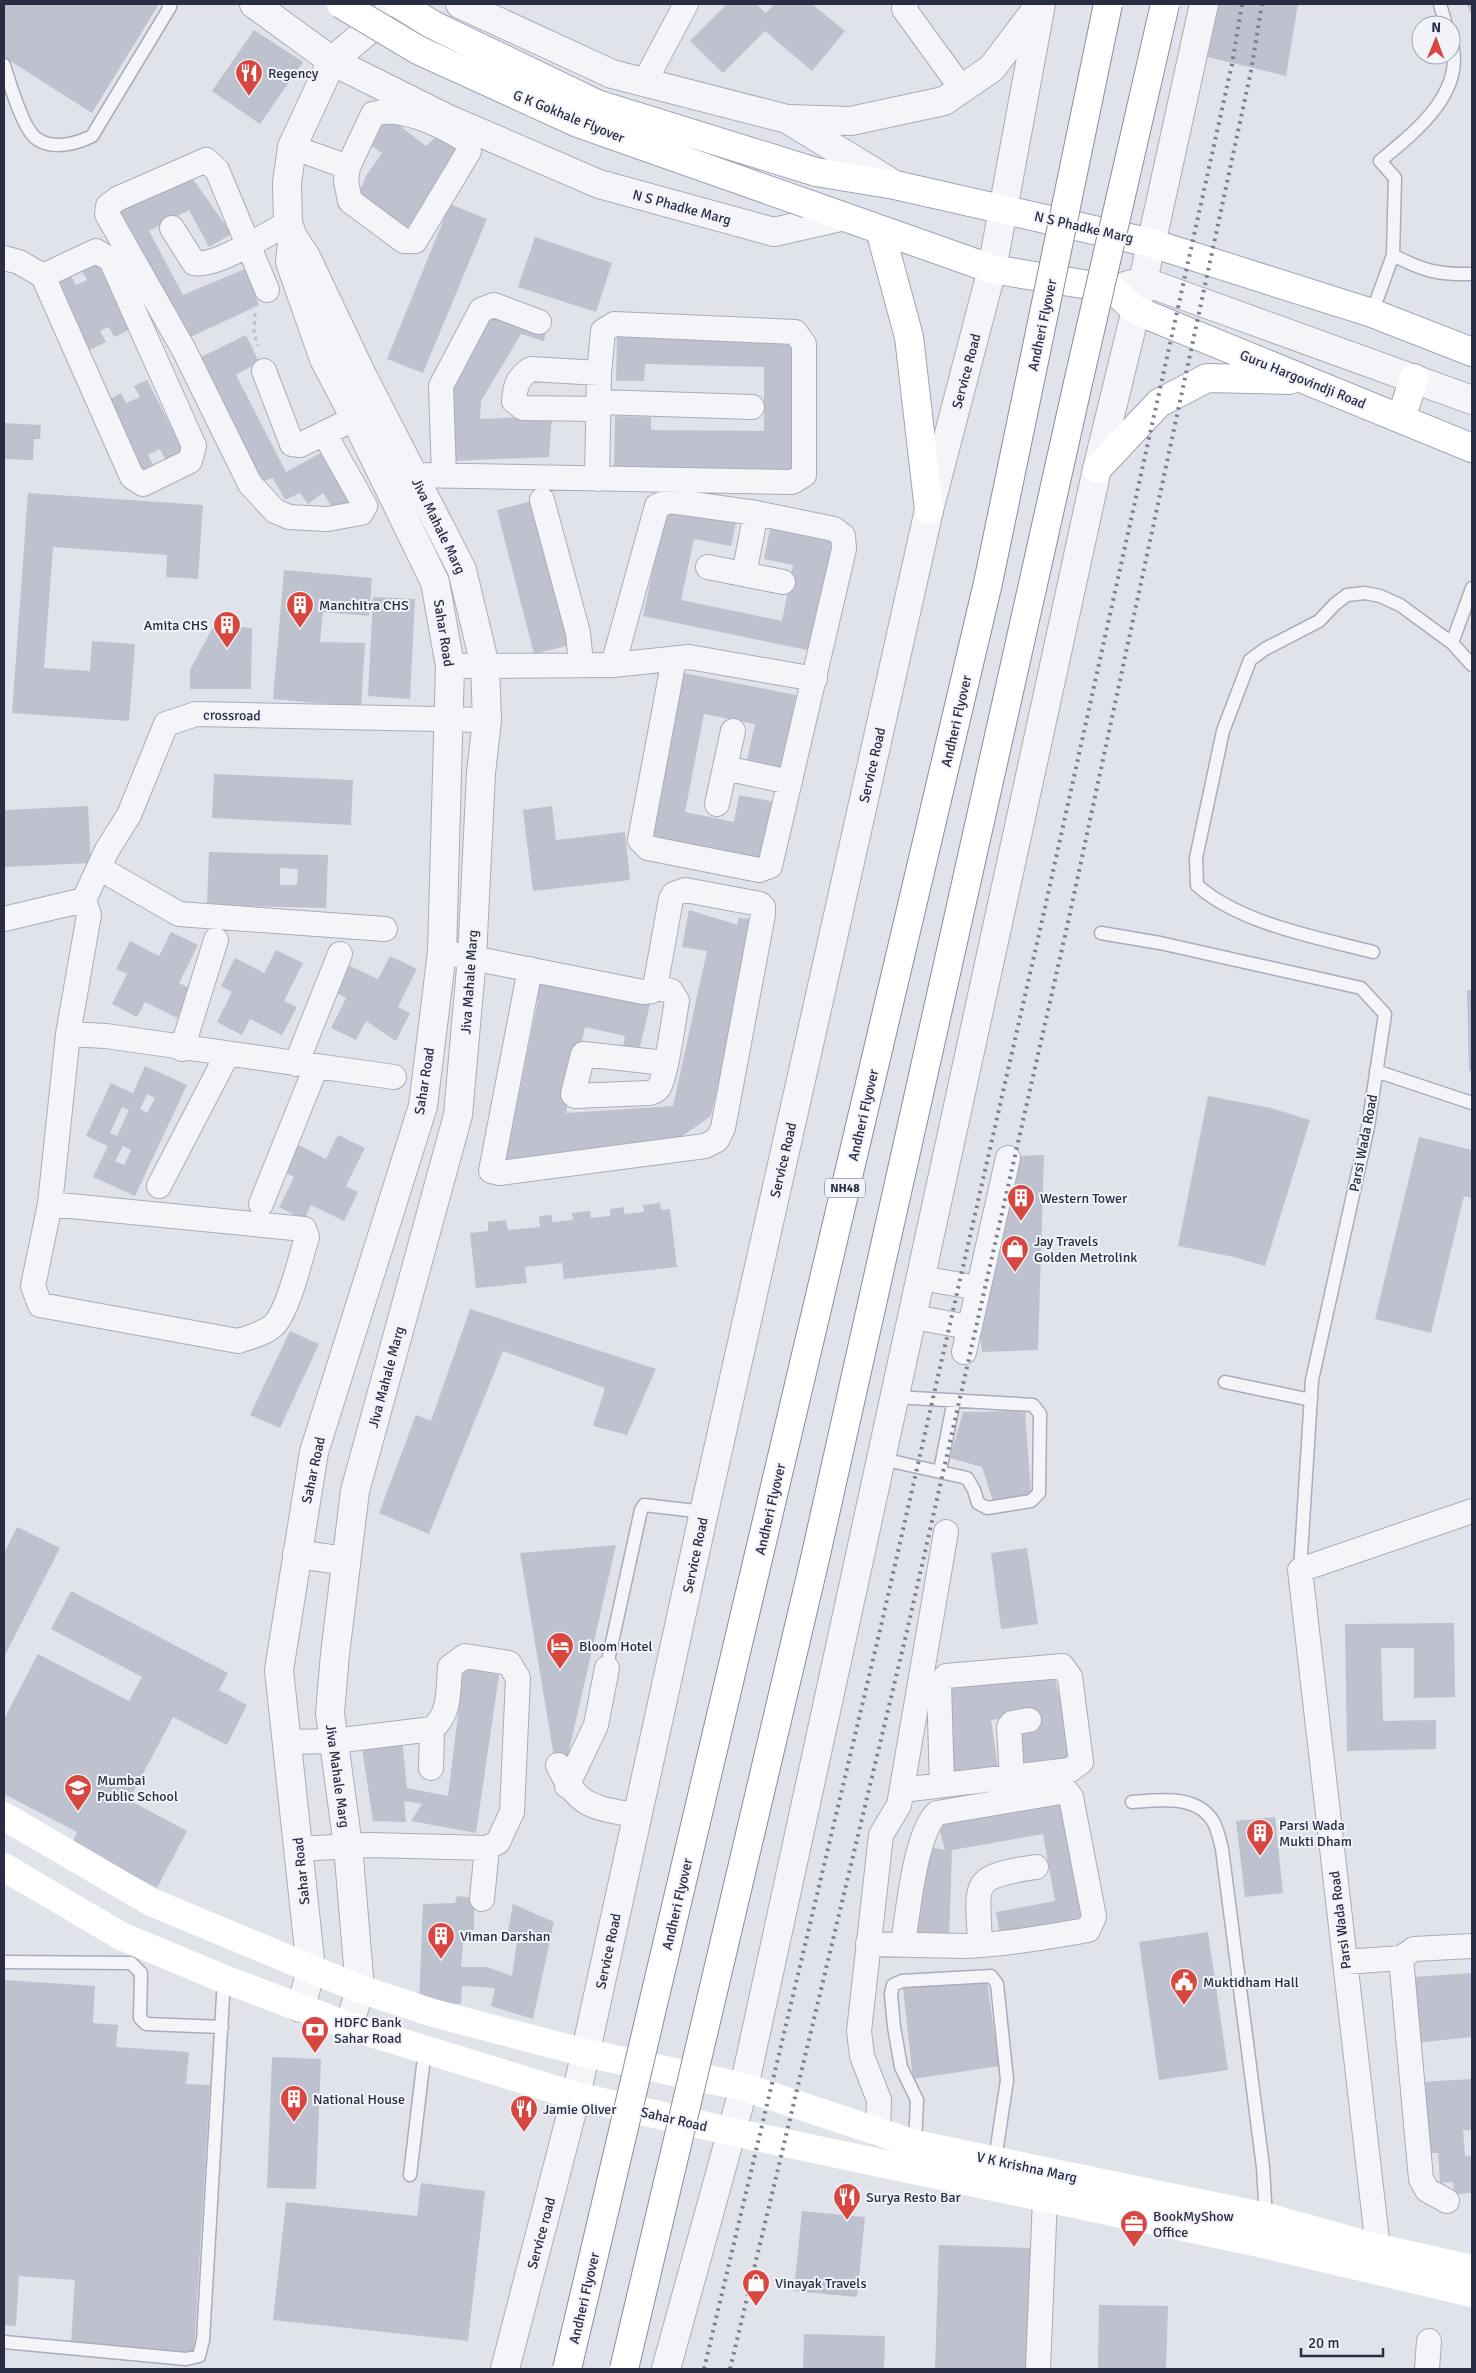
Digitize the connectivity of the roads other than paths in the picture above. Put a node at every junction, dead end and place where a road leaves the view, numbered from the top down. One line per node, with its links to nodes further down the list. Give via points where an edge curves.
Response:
1 (168, 4): 13 (lane, via 170,7 92,136 77,143 55,145 36,138 22,117)
2 (254, 4): 12 (street, N S Phadke Marg)
3 (341, 4): 22 (main road, G K Gokhale Flyover, bridge, via 418,50 578,123)
4 (399, 4): 12 (street); 20 (main road, G K Gokhale Flyover, bridge, via 433,25 597,104 816,172)
5 (460, 4): 15 (street, N S Phadke Marg, via 612,74)
6 (686, 4): 15 (street)
7 (906, 4): 16 (street, via 904,9)
8 (1040, 4): 16 (street, via 992,68); 21 (street)
9 (1108, 4): 172 (main road, Andheri Flyover / NH48, bridge, via 988,583)
10 (1165, 4): 173 (main road, bridge, via 816,1553)
11 (1204, 4): 26 (street)
12 (332, 61): 18 (street); 22 (street, N S Phadke Marg, via 446,118 599,184 774,232)
13 (4, 65)
14 (1453, 65): 28 (lane, via 1450,86 1421,127 1380,161 1395,178)
15 (644, 83): 17 (street, N S Phadke Marg)
16 (962, 89): 17 (street, via 944,101 851,122)
17 (787, 119): 20 (street, N S Phadke Marg)
18 (292, 148): 19 (street); 24 (street, via 287,183)
19 (348, 167): 19 (street, via 346,181 350,201 404,241 415,241 469,151 465,140 441,125 384,110 373,114)
20 (895, 185): 21 (main road, N S Phadke Marg)
21 (1004, 209): 26 (main road, N S Phadke Marg); 30 (street, Service Road)
22 (840, 217): 25 (main road)
23 (172, 228): 27 (street, via 194,263 203,265)
24 (290, 230): 27 (street); 47 (street, Jiva Mahale Marg, via 306,257)
25 (880, 230): 30 (main road); 56 (main road, via 909,337)
26 (1151, 243): 33 (street); 37 (main road)
27 (248, 245): 35 (street); 49 (street, via 217,170 206,160 117,199 108,206 107,214 184,350 250,484 275,511 289,517 327,519 361,514 365,506)
28 (1394, 255): 31 (lane, via 1418,268 1449,274); 37 (lane)
29 (4, 258): 32 (street, via 20,262)
30 (992, 269): 34 (main road); 56 (street, Service Road)
31 (1472, 274)
32 (43, 276): 32 (street, via 132,477 143,484 190,460 194,446 111,260 96,251)
33 (1143, 282): 34 (street); 36 (street); 42 (street)
34 (1113, 289): 36 (main road)
35 (267, 290)
36 (1135, 310): 43 (main road, Guru Hargovindji Road); 51 (street)
37 (1372, 313): 39 (main road)
38 (539, 322): 53 (street, via 494,305 481,310 441,386)
39 (1472, 352)
40 (264, 371): 49 (street, via 292,444 300,444)
41 (599, 373): 45 (street); 45 (street, via 531,369 523,374 515,387 514,401 523,408); 54 (street, via 603,331 614,324 795,332 804,344 804,475 792,482)
42 (1414, 378): 44 (street); 48 (main road)
43 (1306, 381): 48 (main road, Guru Hargovindji Road); 51 (main road, via 1207,378 1159,403)
44 (1472, 400)
45 (599, 405): 46 (street); 54 (street)
46 (752, 407)
47 (367, 413): 49 (street); 52 (street, Jiva Mahale Marg); 67 (street, Sahar Road, via 435,582)
48 (1401, 419): 50 (main road, Guru Hargovindji Road)
49 (324, 433)
50 (1472, 448)
51 (1097, 470): 104 (street)
52 (414, 475): 53 (street); 68 (street, Jiva Mahale Marg, via 462,570)
53 (444, 476): 54 (street)
54 (597, 479)
55 (542, 500): 64 (street, via 578,633)
56 (929, 510): 118 (street, Service Road)
57 (756, 512): 59 (street); 65 (street, via 670,500 657,506); 69 (street, via 834,529 843,536 844,549)
58 (708, 567): 59 (street)
59 (744, 574): 60 (street)
60 (783, 582)
61 (1472, 588): 62 (lane)
62 (1452, 643): 66 (lane); 85 (lane, via 1387,599 1365,593 1348,595 1319,621 1250,660 1223,732 1196,858 1197,884 1212,898 1275,925)
63 (674, 659): 65 (street); 69 (street, via 689,657); 74 (street, via 640,840 648,848 759,870 765,868 770,866)
64 (581, 664): 65 (street); 68 (street)
65 (613, 665)
66 (1472, 665)
67 (450, 666): 68 (street); 70 (street, Sahar Road)
68 (485, 666): 71 (street, Jiva Mahale Marg)
69 (815, 679): 74 (street)
70 (448, 720): 71 (street, crossroad); 76 (street, Sahar Road); 78 (street, crossroad, via 196,714 166,724 129,815)
71 (487, 720): 77 (street, Jiva Mahale Marg)
72 (733, 731): 73 (street)
73 (725, 768): 74 (street); 75 (street)
74 (790, 782)
75 (717, 804)
76 (445, 824): 77 (street); 84 (street, Sahar Road)
77 (479, 827): 87 (street, Jiva Mahale Marg)
78 (100, 868): 79 (street, crossroad); 81 (street, via 179,914)
79 (84, 900): 80 (street); 90 (street, via 89,915)
80 (4, 919)
81 (385, 930)
82 (1101, 933): 95 (lane, Parsi Wada Road, via 1361,988 1385,1014)
83 (216, 940): 91 (street)
84 (442, 952): 87 (street); 102 (street, Sahar Road, via 423,1106)
85 (1374, 952)
86 (340, 954): 94 (street)
87 (472, 957): 88 (street); 103 (street, Jiva Mahale Marg, via 458,1114)
88 (530, 969): 89 (street, via 643,992 652,991); 89 (street, via 491,1168 494,1173 705,1146 717,1140 723,1128 763,907 755,902 684,890 674,894)
89 (654, 987): 93 (street, via 672,991 677,1001)
90 (68, 1034): 91 (street, via 106,1036); 100 (street)
91 (182, 1049): 92 (street)
92 (227, 1055): 94 (street); 99 (street)
93 (665, 1063)
94 (306, 1065): 96 (street); 101 (street)
95 (1376, 1072): 97 (lane); 114 (lane, Parsi Wada Road, via 1368,1127 1312,1380)
96 (394, 1077)
97 (1472, 1103)
98 (1008, 1158): 105 (street)
99 (159, 1186)
100 (50, 1204): 100 (street, via 33,1286 40,1305 238,1341 260,1334 274,1324 285,1307 307,1236 304,1229)
101 (261, 1204)
102 (390, 1209): 103 (street); 106 (street, Sahar Road)
103 (429, 1220): 108 (street, Jiva Mahale Marg)
104 (921, 1278): 105 (street); 107 (street)
105 (978, 1288): 109 (street)
106 (360, 1311): 108 (street); 120 (street, Sahar Road, via 314,1452)
107 (913, 1317): 109 (street); 112 (street)
108 (402, 1320): 121 (street, Jiva Mahale Marg, via 355,1491)
109 (969, 1327): 110 (street)
110 (964, 1352)
111 (1225, 1382): 114 (lane)
112 (895, 1397): 113 (lane); 115 (street)
113 (954, 1400): 116 (lane); 116 (lane, via 1033,1404 1040,1414 1039,1493 1031,1501 987,1508 978,1504 967,1478)
114 (1311, 1400): 122 (lane, Parsi Wada Road)
115 (882, 1459): 116 (lane); 156 (street)
116 (940, 1471)
117 (1472, 1511): 122 (street)
118 (704, 1512): 123 (lane, via 658,1506 644,1506 641,1510); 134 (street, Service Road)
119 (946, 1532): 131 (street)
120 (297, 1554): 121 (street); 127 (street, Sahar Road, via 279,1670)
121 (346, 1561): 126 (street, Jiva Mahale Marg, via 330,1713)
122 (1300, 1570): 147 (street, Parsi Wada Road)
123 (608, 1662): 134 (street, via 596,1725 563,1776 576,1796 596,1807)
124 (1028, 1720): 129 (street, via 1012,1723 1009,1727)
125 (432, 1729): 126 (street); 128 (street); 136 (street, via 442,1721 450,1667 465,1656 509,1664 518,1678 512,1812 498,1842)
126 (334, 1741): 127 (street); 135 (street, Jiva Mahale Marg)
127 (287, 1742): 137 (street, Sahar Road)
128 (431, 1768)
129 (1012, 1777): 130 (street); 130 (street, via 1070,1770 1081,1762 1070,1677 1062,1666 946,1676 940,1685)
130 (942, 1785): 131 (street)
131 (902, 1790): 141 (street, via 899,1804 882,1835)
132 (1132, 1802): 165 (lane, via 1182,1801 1198,1807 1213,1822 1222,1849 1263,2167)
133 (4, 1816): 148 (main road, via 151,1902)
134 (638, 1816): 155 (street, Service Road)
135 (348, 1846): 136 (street); 137 (street); 150 (street, Jiva Mahale Marg)
136 (487, 1848): 140 (street)
137 (299, 1849): 148 (street, Sahar Road)
138 (4, 1867): 149 (main road, Sahar Road, via 121,1936)
139 (1036, 1867): 143 (street, via 1000,1872 988,1877 979,1888)
140 (482, 1898)
141 (868, 1944): 142 (street); 159 (street, via 859,2031 862,2056 879,2100)
142 (903, 1944): 143 (street); 143 (street, via 919,1851 937,1813 1066,1791 1071,1798 1094,1917 1088,1930 1017,1943)
143 (980, 1945)
144 (1472, 1946): 145 (street, via 1414,1949)
145 (1401, 1958): 147 (street); 164 (street, via 1421,2179 1427,2190)
146 (4, 1962): 153 (lane, via 131,1964 141,1973 140,2018 146,2024)
147 (1345, 1962): 166 (street, Parsi Wada Road)
148 (311, 1969): 150 (main road); 151 (street)
149 (224, 1979): 151 (main road, Sahar Road); 153 (lane)
150 (360, 1989): 152 (street, Jiva Mahale Marg); 155 (main road, via 433,2013)
151 (301, 2008): 152 (main road, Sahar Road)
152 (349, 2026): 154 (main road, Sahar Road)
153 (222, 2027): 170 (lane, via 203,2340 199,2356 186,2358)
154 (425, 2049): 157 (main road, Sahar Road); 162 (lane)
155 (586, 2053): 156 (main road, V K Krishna Marg); 157 (street, Service Road)
156 (744, 2087): 158 (street); 159 (main road, V K Krishna Marg)
157 (576, 2096): 158 (main road, Sahar Road); 171 (street, Service road)
158 (733, 2132): 163 (main road, V K Krishna Marg); 174 (street)
159 (878, 2133): 160 (main road, V K Krishna Marg)
160 (915, 2144): 161 (main road, V K Krishna Marg); 161 (lane, via 916,2100 901,2067 891,1994 893,1985 902,1981 990,1976 996,1984 1006,2069 1006,2090)
161 (995, 2160): 165 (main road, V K Krishna Marg)
162 (410, 2175)
163 (1045, 2198): 165 (main road, V K Krishna Marg); 175 (street)
164 (1447, 2201)
165 (1263, 2230): 166 (main road, V K Krishna Marg)
166 (1376, 2259): 167 (main road, V K Krishna Marg); 168 (main road, V K Krishna Marg)
167 (1472, 2269)
168 (1472, 2293)
169 (1429, 2341): 176 (street)
170 (4, 2342)
171 (505, 2369)
172 (567, 2369)
173 (624, 2369)
174 (666, 2369)
175 (1038, 2369)
176 (1427, 2369)

